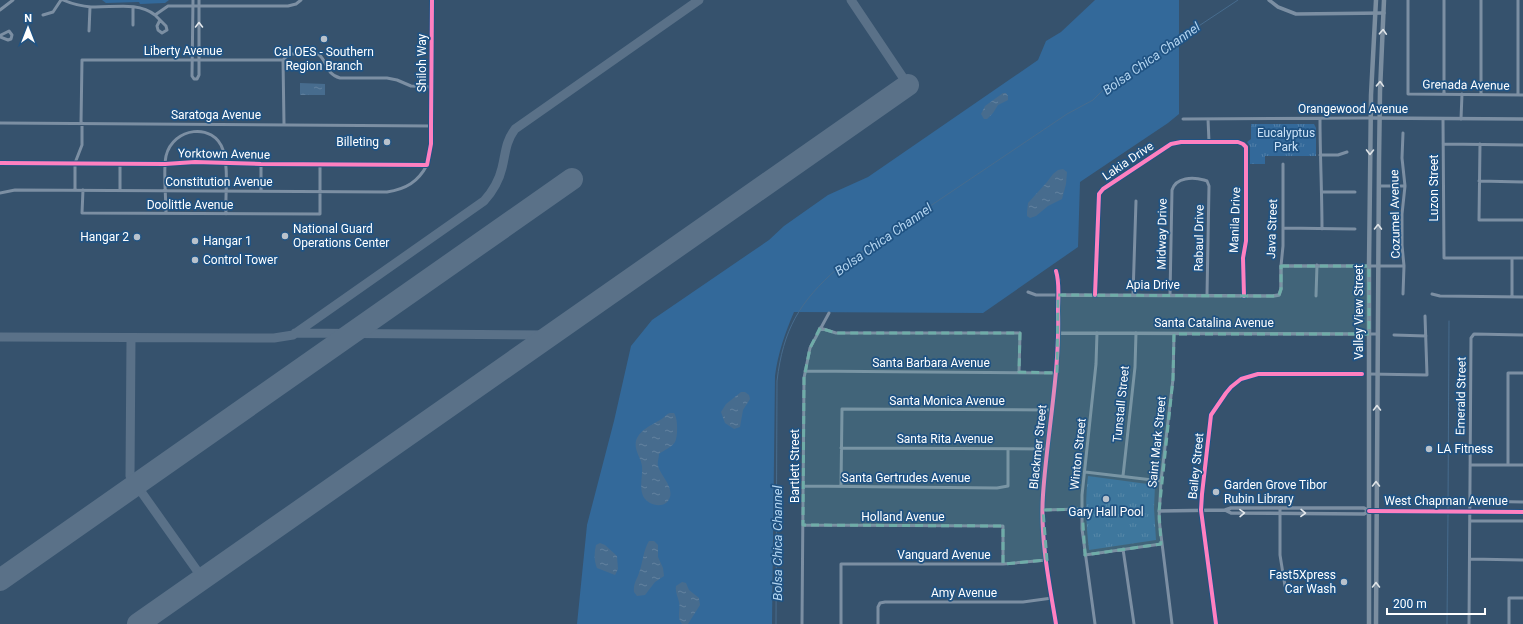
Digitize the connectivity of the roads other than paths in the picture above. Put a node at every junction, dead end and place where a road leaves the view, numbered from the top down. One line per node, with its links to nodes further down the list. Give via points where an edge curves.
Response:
1 (13, 0): 20 (street)
2 (62, 0): 15 (street); 24 (street, via 53,12)
3 (75, 0): 15 (street)
4 (193, 0): 16 (street)
5 (199, 0): 17 (street)
6 (301, 0): 17 (street, via 288,6)
7 (432, 0): 35 (street, Shiloh Way)
8 (1269, 0): 22 (street, via 1278,8 1296,14)
9 (1376, 0): 22 (main road, Valley View Street)
10 (1384, 0): 21 (main road, Valley View Street)
11 (1408, 0): 36 (street, Grenada Avenue, via 1408,94)
12 (1444, 0): 36 (street)
13 (1481, 0): 38 (street)
14 (1518, 0): 25 (street)
15 (73, 4): 18 (street)
16 (193, 6): 17 (street); 23 (street, via 168,6); 32 (street)
17 (199, 6): 33 (street, one-way to 17)
18 (90, 7): 19 (street); 29 (street)
19 (133, 7): 23 (street, via 150,10); 28 (street)
20 (0, 10)
21 (1384, 13): 22 (street); 42 (main road, Valley View Street, one-way to 21)
22 (1376, 14): 41 (main road, Valley View Street)
23 (155, 15): 27 (street)
24 (43, 16)
25 (1518, 16): 26 (street); 30 (street)
26 (1523, 16)
27 (160, 20)
28 (133, 25)
29 (89, 31)
30 (1518, 56): 31 (street); 39 (street)
31 (1523, 56)
32 (192, 60): 33 (street, Liberty Avenue); 33 (street, via 194,79 199,75); 50 (street, Liberty Avenue, via 82,60)
33 (199, 60): 34 (street, Liberty Avenue)
34 (283, 60): 35 (street, Liberty Avenue, via 290,54 318,54 333,76 387,78 411,86); 52 (street)
35 (432, 87): 53 (street, Shiloh Way)
36 (1444, 94): 37 (street, Grenada Avenue)
37 (1462, 94): 38 (street, Grenada Avenue); 46 (street)
38 (1481, 94): 39 (street, Grenada Avenue)
39 (1518, 95): 40 (street, Grenada Avenue)
40 (1523, 95)
41 (1371, 118): 42 (street, Orangewood Avenue); 48 (street, Orangewood Avenue); 98 (main road, Valley View Street, one-way to 98)
42 (1379, 118): 43 (street, Orangewood Avenue); 75 (main road, Valley View Street)
43 (1443, 118): 46 (street, Orangewood Avenue); 57 (street, Luzon Street)
44 (1183, 119): 45 (street, Orangewood Avenue)
45 (1208, 119): 48 (street, Orangewood Avenue); 56 (street)
46 (1462, 119): 47 (street, Orangewood Avenue)
47 (1523, 119)
48 (1320, 120): 62 (street)
49 (0, 123): 50 (street, Saratoga Avenue)
50 (82, 123): 51 (street, Saratoga Avenue); 65 (street, via 82,145)
51 (196, 124): 52 (street, Saratoga Avenue); 54 (street)
52 (284, 124): 53 (street, Saratoga Avenue)
53 (431, 126): 71 (street, Shiloh Way)
54 (196, 132): 63 (street, via 208,134 217,140); 67 (street, via 185,133 173,140)
55 (1403, 133): 76 (street, Cozumel Avenue)
56 (1209, 142): 59 (street, Lakia Drive, via 1238,142); 107 (street, Lakia Drive, via 1171,144 1099,194)
57 (1443, 144): 58 (street); 94 (street, Luzon Street, via 1444,258)
58 (1480, 144): 60 (street); 73 (street)
59 (1245, 145): 111 (street, Manila Drive)
60 (1523, 145)
61 (1347, 152): 62 (street)
62 (1320, 155): 84 (street)
63 (225, 162): 67 (street, Yorktown Avenue); 68 (street, Yorktown Avenue); 81 (street)
64 (0, 163): 65 (street, Yorktown Avenue)
65 (75, 163): 66 (street, Yorktown Avenue); 77 (street)
66 (120, 163): 67 (street, Yorktown Avenue); 79 (street)
67 (165, 164): 80 (street)
68 (261, 164): 69 (street, Yorktown Avenue); 82 (street)
69 (320, 164): 71 (street, Yorktown Avenue); 83 (street)
70 (1283, 164): 91 (street, Java Street)
71 (427, 165): 83 (street, Constitution Avenue, via 415,181 399,190)
72 (1207, 181): 109 (street, Midway Drive, via 1182,179 1173,186); 110 (street, Rabaul Drive)
73 (1479, 181): 74 (street); 90 (street, via 1479,220)
74 (1523, 182)
75 (1378, 186): 76 (street); 99 (main road, Valley View Street, one-way to 75)
76 (1405, 186): 100 (street, Cozumel Avenue, via 1402,214)
77 (75, 190): 78 (street, Constitution Avenue); 86 (street, Constitution Avenue, via 15,190)
78 (83, 190): 79 (street, Constitution Avenue); 88 (street, Doolittle Avenue, via 82,213)
79 (120, 190): 80 (street, Constitution Avenue)
80 (166, 191): 81 (street, Constitution Avenue); 88 (street)
81 (226, 191): 82 (street, Constitution Avenue); 89 (street)
82 (261, 192): 83 (street, Constitution Avenue)
83 (320, 192): 89 (street, Doolittle Avenue, via 320,214)
84 (1322, 192): 85 (street); 92 (street)
85 (1355, 192)
86 (0, 194)
87 (1136, 201): 108 (street)
88 (166, 213): 89 (street, Doolittle Avenue)
89 (226, 214)
90 (1523, 220)
91 (1283, 228): 92 (street); 96 (street, Java Street)
92 (1322, 229): 93 (street)
93 (1355, 229)
94 (1512, 258): 95 (street); 113 (street)
95 (1523, 258)
96 (1281, 266): 97 (street); 103 (street, Java Street)
97 (1317, 266): 98 (street); 112 (street)
98 (1369, 266): 99 (street); 123 (main road, Valley View Street)
99 (1378, 266): 100 (street); 124 (main road, Valley View Street)
100 (1404, 266): 104 (street, Cozumel Avenue)
101 (1056, 272): 106 (street, Blackmer Street)
102 (1028, 292): 106 (street, Apia Drive, via 1036,295)
103 (1279, 294): 111 (street, Apia Drive)
104 (1403, 294)
105 (1432, 294): 113 (street)
106 (1058, 295): 107 (street, Apia Drive); 118 (street, Blackmer Street)
107 (1095, 295): 108 (street, Apia Drive)
108 (1133, 295): 109 (street, Apia Drive)
109 (1170, 295): 110 (street, Apia Drive)
110 (1207, 295): 111 (street, Apia Drive)
111 (1244, 296)
112 (1316, 296)
113 (1512, 296): 114 (street)
114 (1523, 297)
115 (829, 313): 117 (street, Bartlett Street)
116 (1425, 316): 127 (street)
117 (820, 328): 128 (street, Bartlett Street, via 810,348); 129 (street, via 836,332 1020,333)
118 (1058, 333): 119 (street, Santa Catalina Avenue); 130 (street, Blackmer Street)
119 (1097, 333): 120 (street, Santa Catalina Avenue); 145 (street, Winton Street)
120 (1136, 333): 121 (street, Santa Catalina Avenue); 146 (street, Tunstall Street, via 1135,367)
121 (1174, 334): 122 (street, Santa Catalina Avenue); 147 (street, Saint Mark Street, via 1173,379)
122 (1363, 334): 123 (street, Santa Catalina Avenue)
123 (1370, 334): 124 (street, Santa Catalina Avenue); 133 (main road, Valley View Street)
124 (1377, 334): 134 (main road, Valley View Street)
125 (1394, 335): 127 (street)
126 (1523, 335): 142 (street, Emerald Street, via 1474,334 1471,338)
127 (1426, 336): 134 (street, via 1427,375)
128 (805, 371): 129 (street, Santa Barbara Avenue); 148 (street, Bartlett Street)
129 (1019, 372): 130 (street, Santa Barbara Avenue)
130 (1057, 372): 135 (street, Blackmer Street)
131 (1523, 373): 143 (street, via 1508,373)
132 (1362, 374): 155 (street, Bailey Street, via 1258,374 1241,380 1231,388 1211,415)
133 (1369, 374): 134 (street); 136 (main road, Valley View Street)
134 (1377, 374): 138 (main road, Valley View Street, one-way to 134)
135 (1052, 410): 139 (street, Santa Monica Avenue, via 842,409); 141 (street, Blackmer Street)
136 (1369, 428): 137 (main road, Valley View Street); 138 (main road)
137 (1369, 436): 138 (main road); 158 (main road, Valley View Street)
138 (1376, 439): 159 (main road, Valley View Street, one-way to 138)
139 (841, 448): 140 (street, Santa Rita Avenue); 149 (street)
140 (1008, 449): 141 (street, Santa Rita Avenue); 149 (street, Santa Gertrudes Avenue, via 1008,486)
141 (1048, 449): 153 (street, Blackmer Street)
142 (1470, 465): 143 (street); 150 (street, Emerald Street)
143 (1508, 465): 144 (street)
144 (1523, 465)
145 (1085, 472): 146 (street); 154 (street, Winton Street)
146 (1123, 476): 147 (street)
147 (1161, 481): 157 (street, Saint Mark Street)
148 (804, 486): 149 (street, Santa Gertrudes Avenue); 165 (street, Bartlett Street)
149 (841, 486)
150 (1470, 501): 151 (street); 160 (street, Emerald Street)
151 (1523, 502)
152 (1280, 508): 156 (street, West Chapman Avenue); 158 (street, West Chapman Avenue, via 1364,508); 162 (street)
153 (1043, 510): 154 (street); 170 (street, Blackmer Street)
154 (1082, 510): 168 (street, Winton Street)
155 (1201, 510): 156 (street); 157 (street); 185 (street, Bailey Street)
156 (1225, 510): 162 (street, West Chapman Avenue, one-way to 162, via 1231,513)
157 (1159, 511): 166 (street, Saint Mark Street)
158 (1369, 511): 159 (main road, West Chapman Avenue); 162 (street, West Chapman Avenue, one-way to 158, via 1364,514); 176 (main road, Valley View Street)
159 (1376, 511): 160 (main road, West Chapman Avenue); 177 (main road, Valley View Street, one-way to 159)
160 (1470, 512): 161 (main road, West Chapman Avenue); 163 (street, Emerald Street)
161 (1523, 512)
162 (1280, 513): 173 (street, via 1280,555)
163 (1470, 521): 164 (street); 169 (street, Emerald Street)
164 (1523, 521)
165 (803, 525): 172 (street, Holland Avenue, via 1003,526); 178 (street, Bartlett Street)
166 (1161, 544): 167 (street); 184 (street, Saint Mark Street)
167 (1123, 549): 168 (street); 183 (street)
168 (1085, 555): 182 (street, Winton Street)
169 (1470, 559): 171 (street); 188 (street, Emerald Street)
170 (1047, 560): 172 (street, Vanguard Avenue); 174 (street, Blackmer Street)
171 (1523, 560)
172 (1003, 564): 179 (street, Vanguard Avenue, via 841,564)
173 (1285, 586)
174 (1052, 598): 180 (street, Amy Avenue, via 1023,602 885,602 880,603 878,607); 181 (street, Blackmer Street)
175 (1523, 598): 189 (street, via 1509,598)
176 (1369, 616): 177 (main road); 186 (main road, Valley View Street)
177 (1376, 616): 187 (main road, Valley View Street)
178 (802, 624)
179 (841, 624)
180 (878, 624)
181 (1056, 624)
182 (1095, 624)
183 (1134, 624)
184 (1172, 624)
185 (1216, 624)
186 (1369, 624)
187 (1376, 624)
188 (1469, 624)
189 (1509, 624)

